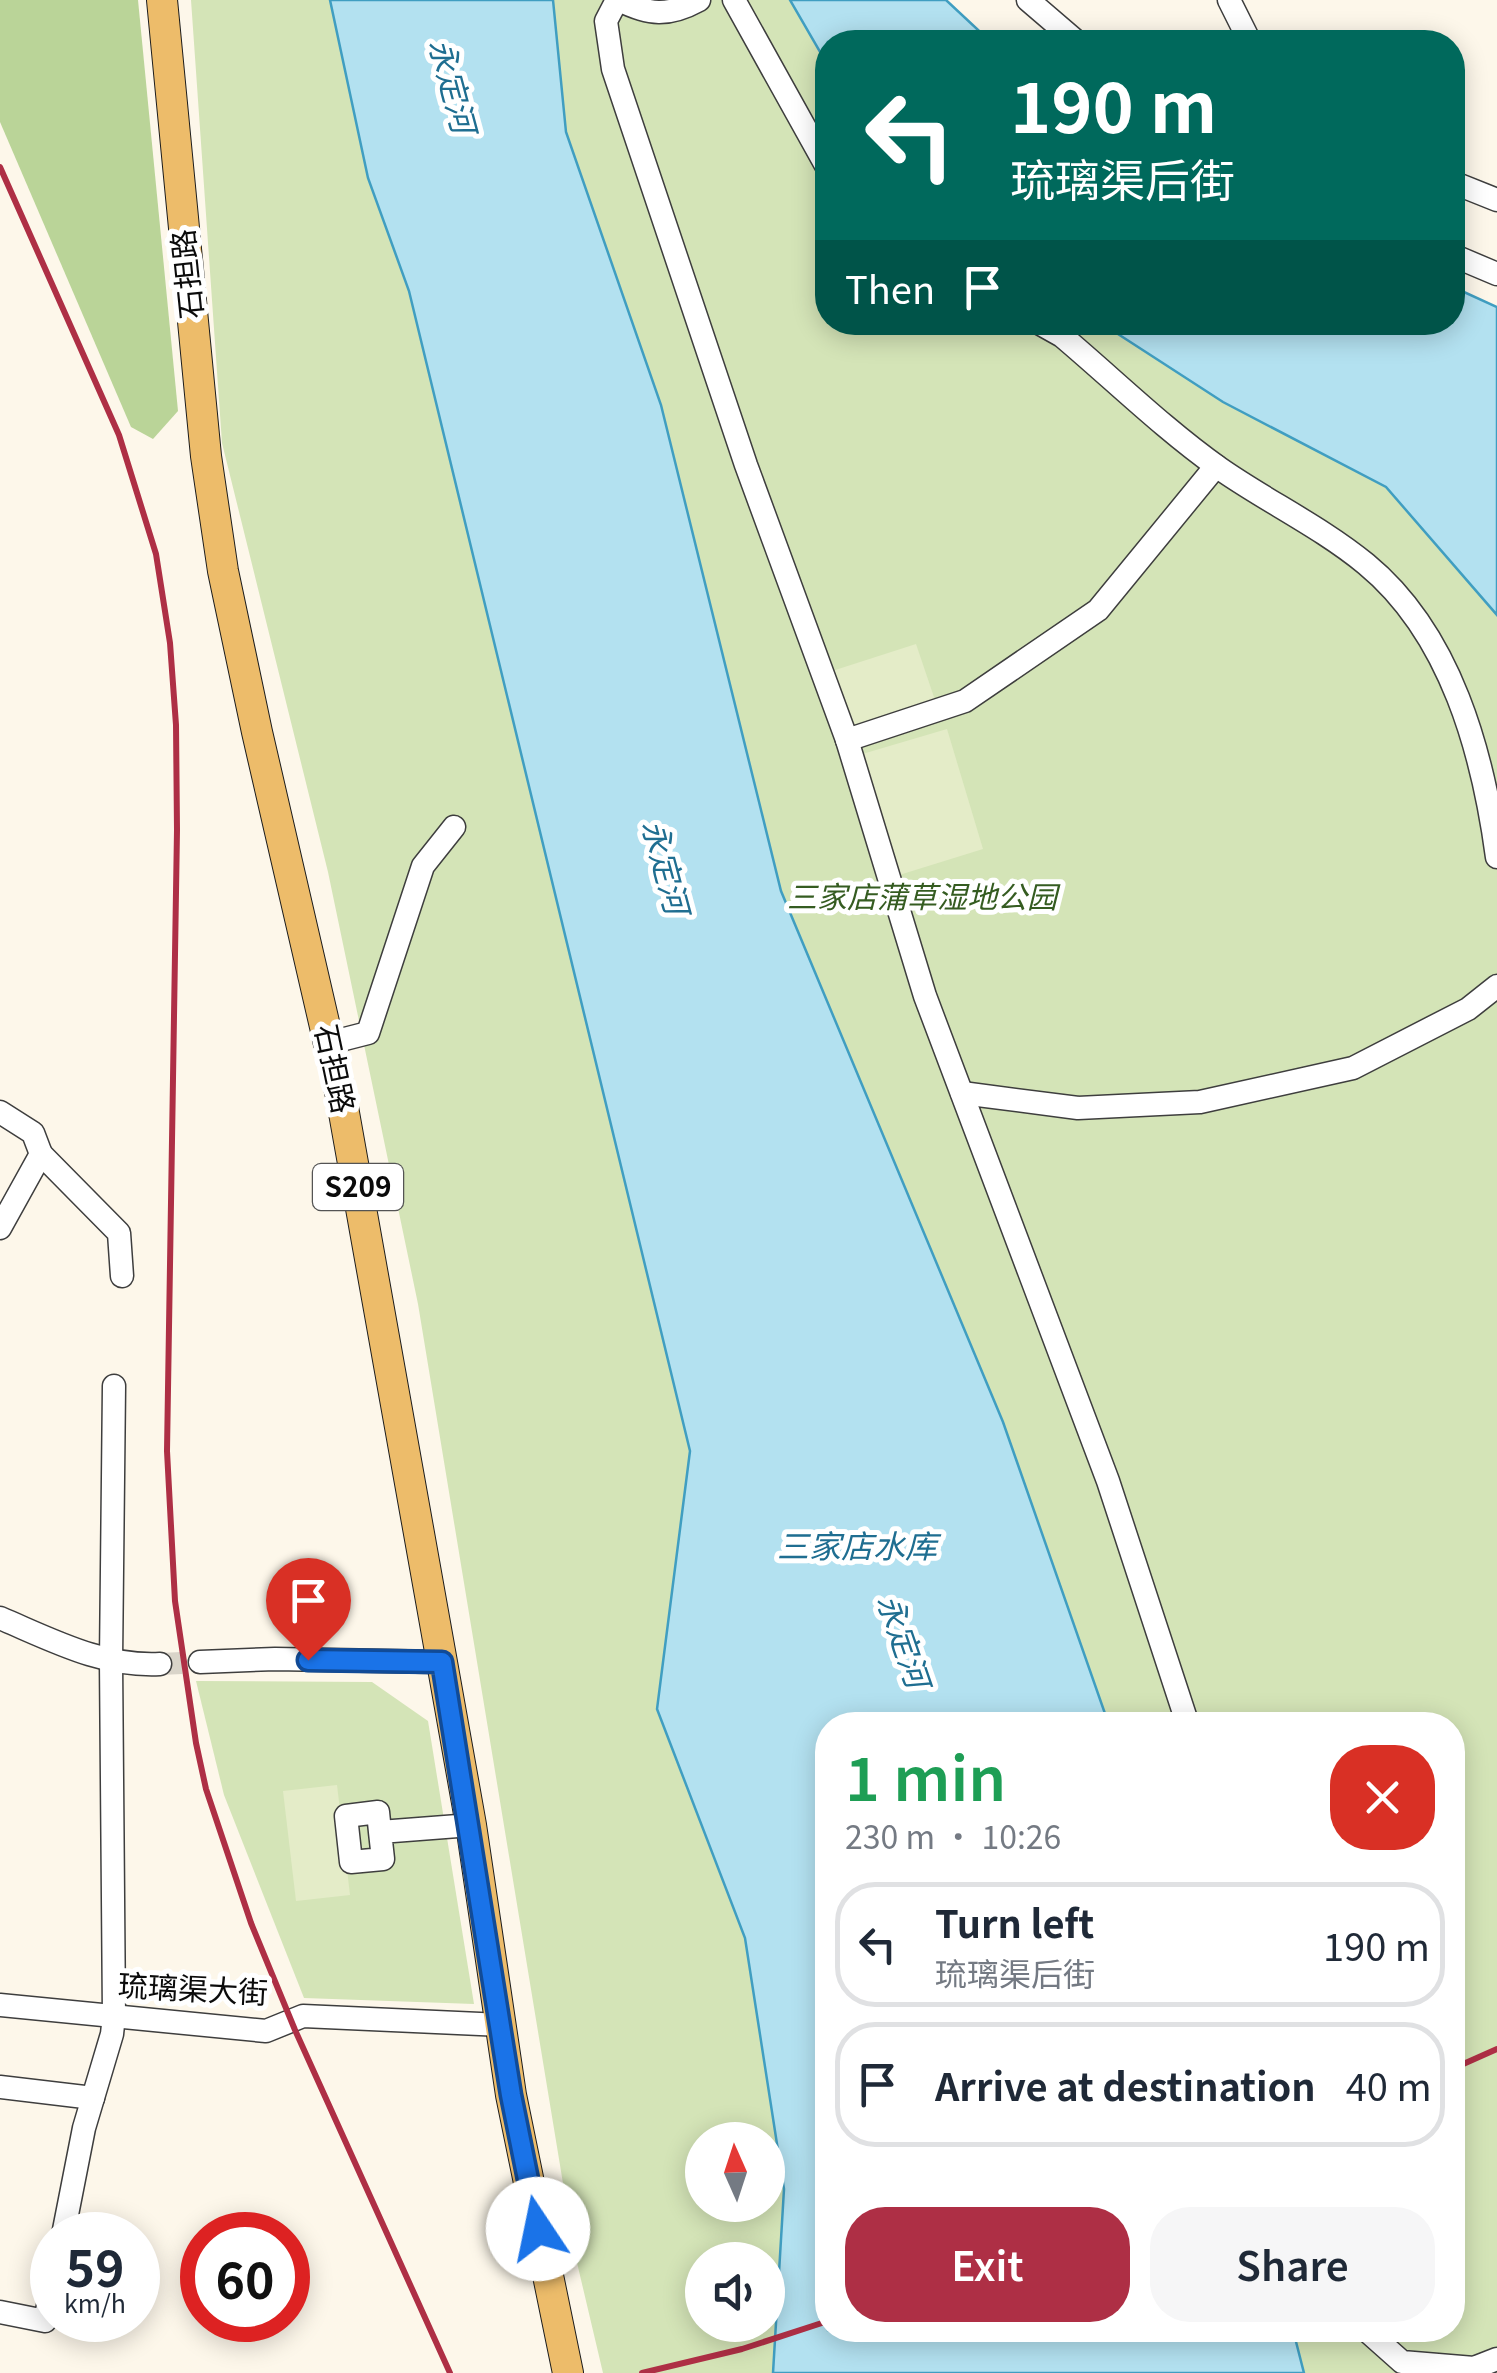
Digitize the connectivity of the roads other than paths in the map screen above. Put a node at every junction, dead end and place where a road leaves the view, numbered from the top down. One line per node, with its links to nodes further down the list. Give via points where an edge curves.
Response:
1 (162, 0): 20 (main road, 石担路 / S209, via 223,571)
2 (618, 0): 3 (street, via 646,14 682,10); 16 (street, via 606,21 613,69)
3 (699, 0)
4 (734, 0): 9 (street)
5 (1028, 0): 7 (street)
6 (1229, 0): 8 (street)
7 (1063, 30)
8 (1244, 30)
9 (815, 146)
10 (1465, 187): 11 (street)
11 (1497, 200)
12 (1465, 260): 13 (street)
13 (1497, 274)
14 (1060, 335): 15 (street)
15 (1216, 466): 16 (street, via 1098,610 965,701); 18 (street, via 1366,564 1409,609 1449,675 1473,742)
16 (847, 740): 21 (street)
17 (454, 827): 20 (street, via 424,866 368,1033)
18 (1497, 857)
19 (1497, 986): 21 (street, via 1468,1009 1353,1068 1200,1102 1078,1108)
20 (329, 1043): 30 (main road, 石担路 / S209)
21 (962, 1094): 32 (street, via 1108,1481)
22 (0, 1112): 23 (street, via 32,1133)
23 (42, 1154): 24 (street); 25 (street, via 118,1232)
24 (0, 1228)
25 (122, 1276)
26 (114, 1386): 28 (street)
27 (0, 1618): 28 (street)
28 (111, 1661): 31 (street); 37 (street)
29 (200, 1662): 30 (street)
30 (442, 1662): 33 (main road, 石担路 / S209)
31 (160, 1664)
32 (1184, 1712)
33 (470, 1824): 34 (street); 36 (main road, 石担路 / S209)
34 (380, 1832)
35 (0, 2004): 37 (street, 琉璃渠大街)
36 (502, 2024): 37 (street, 琉璃渠大街, via 304,2016 266,2031); 45 (main road, 石担路 / S209)
37 (113, 2025): 39 (street)
38 (0, 2087): 39 (street)
39 (93, 2098): 40 (street)
40 (67, 2212)
41 (0, 2312): 42 (street)
42 (30, 2319)
43 (1380, 2342): 44 (street, via 1402,2362 1474,2368)
44 (1497, 2358)
45 (568, 2373)

